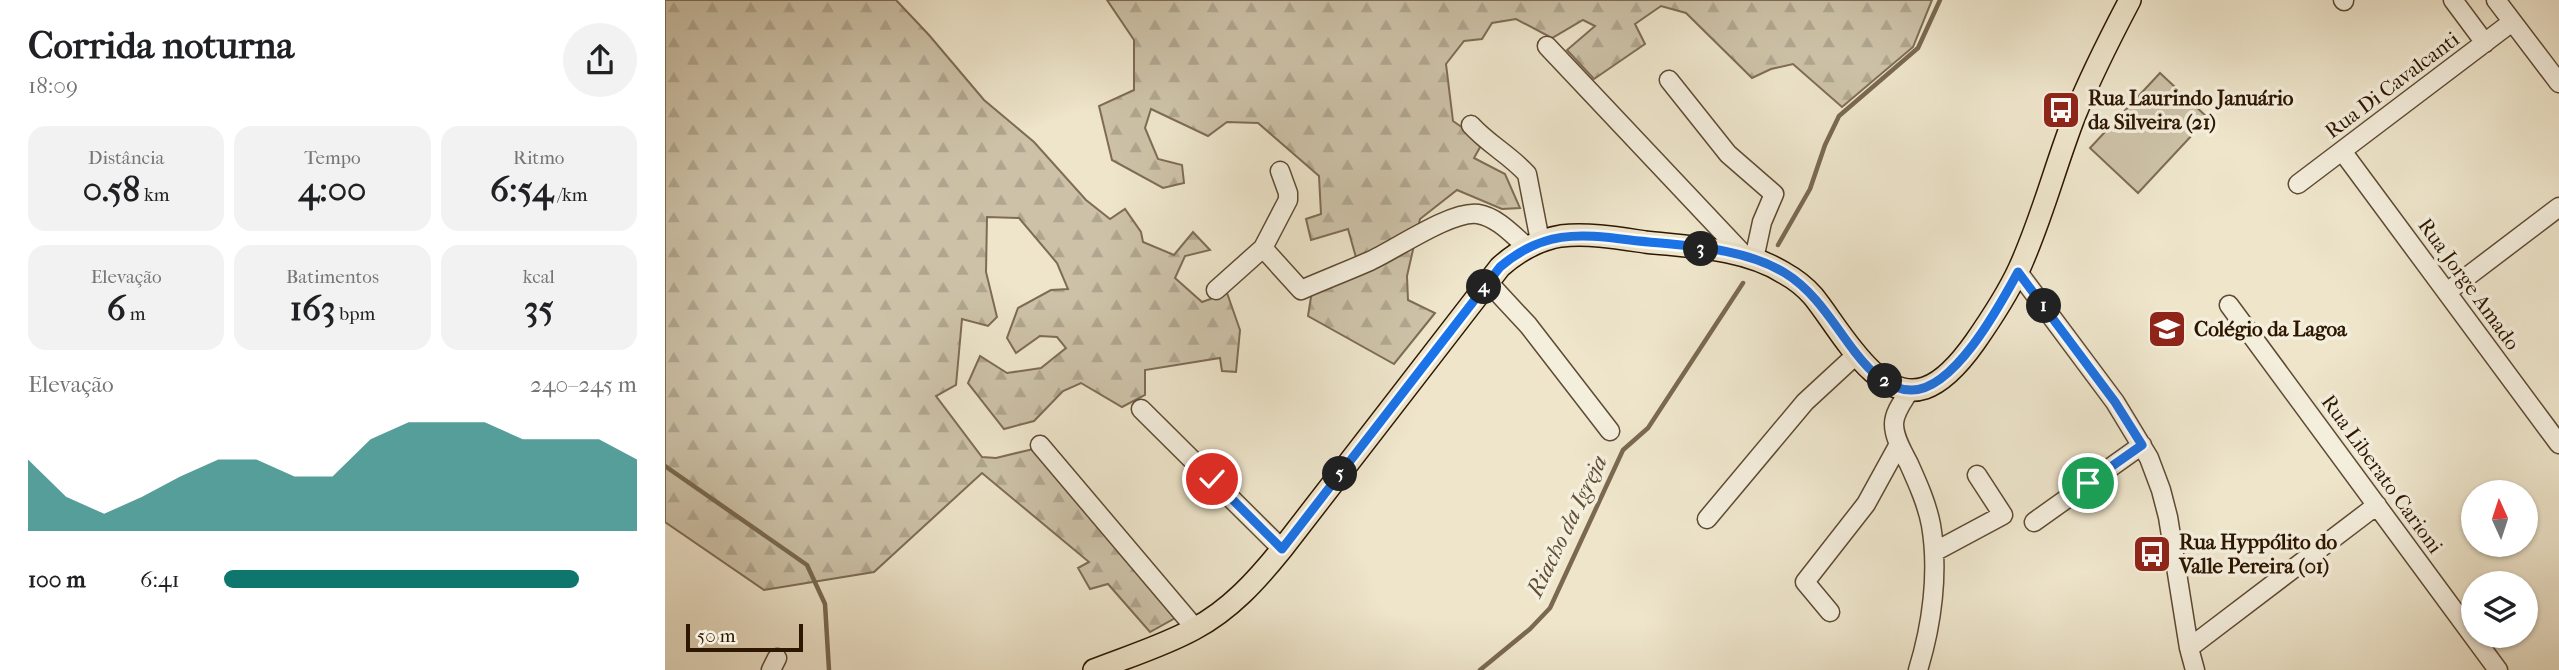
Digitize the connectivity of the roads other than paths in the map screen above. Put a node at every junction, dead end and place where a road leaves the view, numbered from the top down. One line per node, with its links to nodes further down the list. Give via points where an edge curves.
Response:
1 (2130, 0): 17 (main road, via 2082,98)
2 (2453, 0): 5 (street)
3 (2496, 0): 4 (street)
4 (2512, 22): 5 (street, Rua Di Cavalcanti); 8 (street)
5 (2485, 43): 10 (street, Rua Di Cavalcanti)
6 (1547, 46): 16 (street)
7 (1669, 80): 16 (street, via 1727,154 1774,194)
8 (2559, 83)
9 (1471, 125): 14 (street, via 1527,174)
10 (2343, 151): 12 (street, Rua Di Cavalcanti); 20 (street, Rua Jorge Amado)
11 (1280, 171): 15 (street, via 1288,200)
12 (2298, 184)
13 (2559, 207): 20 (street)
14 (1534, 244): 15 (street, via 1496,220 1465,214 1301,290); 16 (main road, via 1583,235); 18 (main road, via 1500,267)
15 (1263, 248): 19 (street)
16 (1749, 258): 22 (main road, via 1784,272 1812,295)
17 (2018, 272): 23 (main road, via 1990,321 1955,366 1926,388); 29 (street)
18 (1488, 282): 25 (street, via 1528,325); 34 (main road)
19 (1216, 290)
20 (2447, 292): 26 (street, Rua Jorge Amado)
21 (2229, 305): 31 (street, Rua Liberato Carioni)
22 (1857, 354): 23 (main road, via 1881,379); 32 (street, via 1805,402)
23 (1910, 390): 27 (street, via 1893,423)
24 (1141, 409): 34 (street)
25 (1610, 431)
26 (2556, 434)
27 (1899, 444): 35 (street, via 1924,501); 36 (street, via 1866,504 1805,582)
28 (1040, 445): 37 (street)
29 (2142, 445): 33 (street); 38 (street, via 2168,517)
30 (1977, 475): 35 (street, via 2003,515)
31 (2377, 505): 38 (street); 42 (street, Rua Liberato Carioni)
32 (1707, 519)
33 (2034, 522)
34 (1282, 549): 37 (main road, via 1229,606)
35 (1934, 552): 40 (street, via 1930,621)
36 (1830, 612)
37 (1195, 628): 39 (main road)
38 (2189, 648): 41 (street)
39 (1094, 670)
40 (1918, 670)
41 (2195, 670)
42 (2498, 670)

